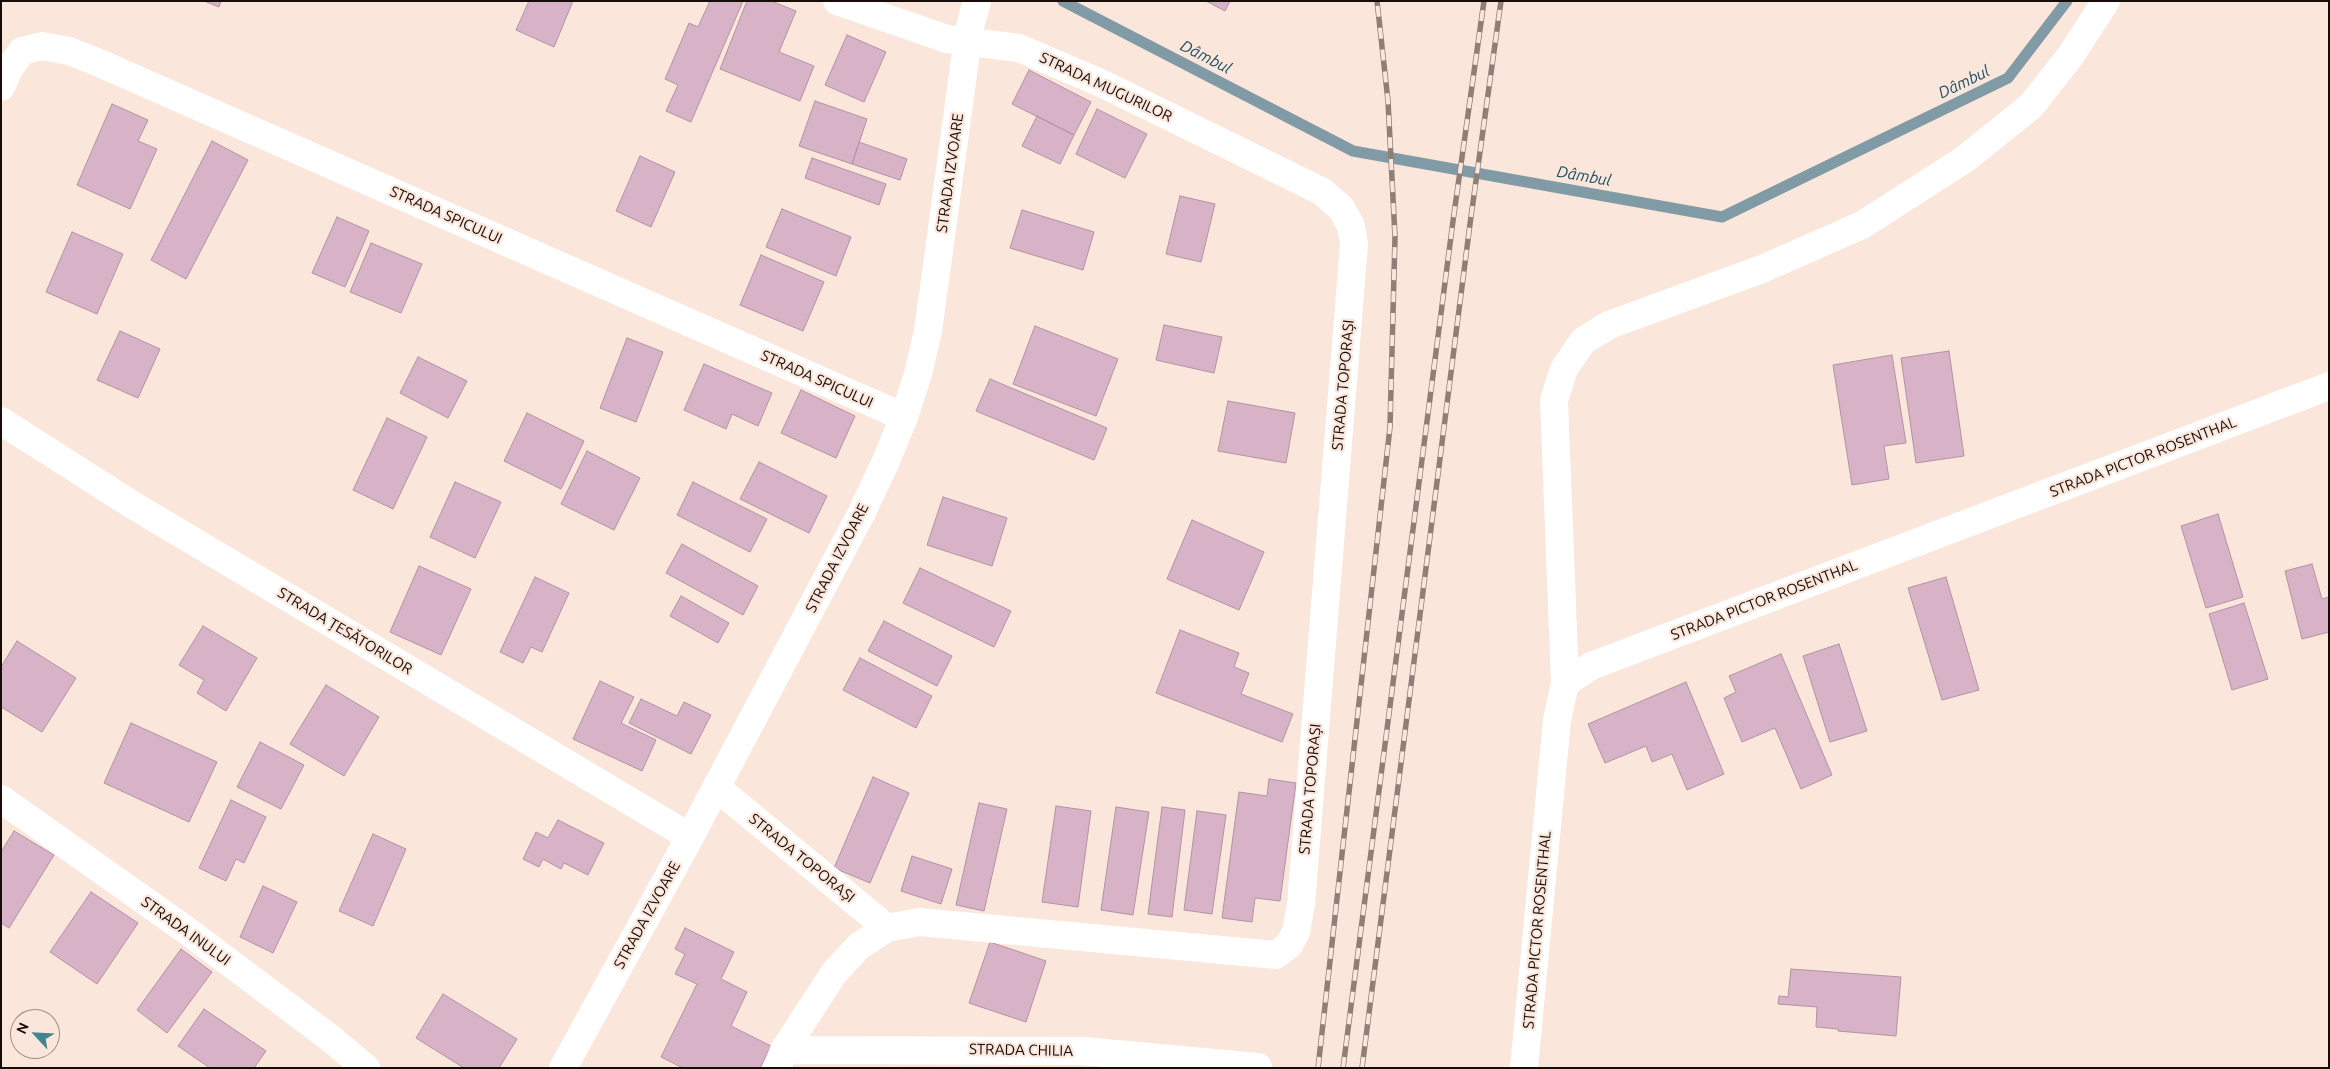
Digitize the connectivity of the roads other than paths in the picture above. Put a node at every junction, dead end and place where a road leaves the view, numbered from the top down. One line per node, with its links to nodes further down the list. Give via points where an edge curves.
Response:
1 (837, 1): 4 (street, STRADA MUGURILOR, via 948,38)
2 (976, 1): 4 (street, STRADA IZVOARE)
3 (2106, 1): 10 (street, via 2071,55 2030,106 1965,159 1862,225 1762,269 1609,324 1583,341 1564,369 1554,400)
4 (968, 36): 6 (street, STRADA MUGURILOR, via 1019,48 1103,84 1321,191 1341,208); 8 (street, STRADA IZVOARE, via 928,331)
5 (1, 86): 8 (street, STRADA SPICULUI, via 22,52 42,46 69,51)
6 (1351, 226): 14 (street, STRADA TOPORAȘI, via 1354,244 1301,904 1296,932 1289,944 1276,955 919,922)
7 (2329, 386): 10 (street, STRADA PICTOR ROSENTHAL, via 1591,666)
8 (904, 417): 11 (street, STRADA IZVOARE, via 861,514)
9 (1, 421): 13 (street, STRADA ȚESĂTORILOR, via 131,504)
10 (1565, 683): 19 (street, STRADA PICTOR ROSENTHAL, via 1557,720)
11 (716, 788): 13 (street, STRADA IZVOARE); 14 (street, STRADA TOPORAȘI)
12 (1, 799): 17 (street, STRADA INULUI, via 178,924)
13 (690, 837): 18 (street, STRADA IZVOARE)
14 (887, 928): 15 (street, STRADA TOPORAȘI, via 859,946 834,973)
15 (780, 1059): 16 (street, STRADA CHILIA, via 1084,1051)
16 (1258, 1067)
17 (366, 1068)
18 (563, 1068)
19 (1524, 1068)

